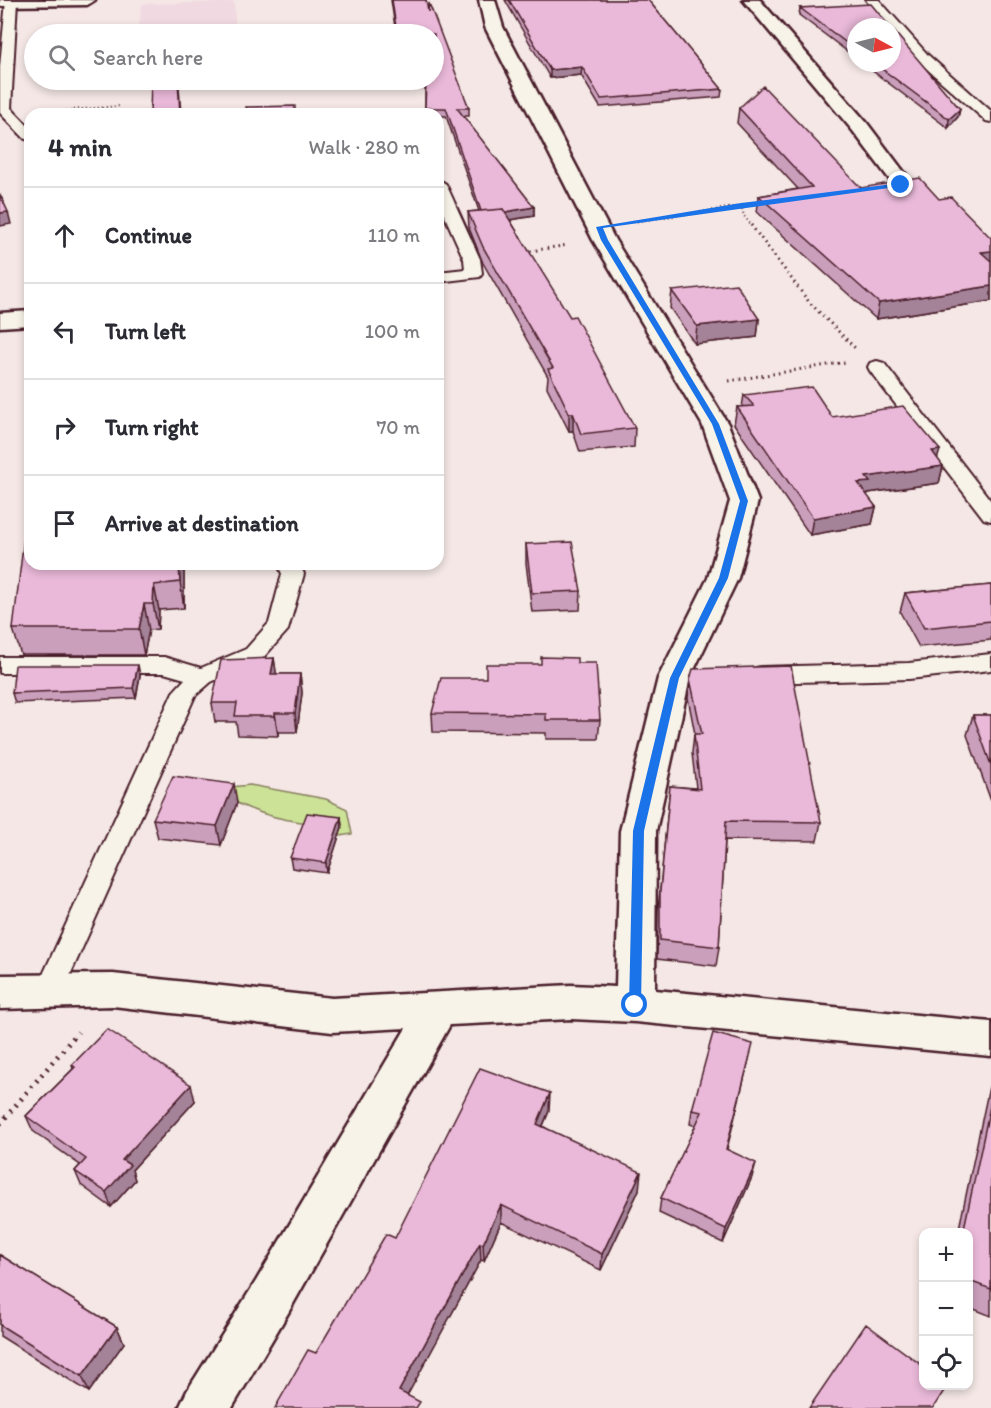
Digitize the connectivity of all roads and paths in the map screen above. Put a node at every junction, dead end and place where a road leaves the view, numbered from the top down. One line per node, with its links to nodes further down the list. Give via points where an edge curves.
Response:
1 (11, 0): 2 (street); 6 (street); 10 (lane, via 4,109)
2 (87, 0)
3 (487, 0): 15 (street, via 500,39)
4 (751, 0): 11 (street)
5 (872, 0): 9 (lane, via 923,58)
6 (0, 1)
7 (120, 106): 8 (path)
8 (98, 108)
9 (991, 118)
10 (24, 130)
11 (900, 180)
12 (444, 197): 16 (lane)
13 (763, 202): 14 (path)
14 (741, 205): 15 (path); 20 (path, via 744,216 809,302)
15 (602, 234): 16 (path); 21 (street)
16 (472, 259): 17 (lane, via 474,273)
17 (444, 276)
18 (24, 318): 19 (street)
19 (0, 320)
20 (872, 363): 21 (path); 22 (lane)
21 (693, 387): 31 (street, via 716,424 744,501 723,578 686,678 638,831)
22 (991, 515)
23 (291, 570): 26 (lane, via 280,625 254,654)
24 (991, 662): 27 (lane, via 909,671)
25 (0, 665): 26 (lane, via 164,665)
26 (203, 676): 30 (lane, via 185,692)
27 (743, 676)
28 (113, 990): 30 (street); 32 (street, via 332,1015); 34 (path)
29 (0, 992): 30 (street)
30 (49, 992)
31 (635, 1005): 32 (street, via 571,1002); 33 (street)
32 (438, 1010): 35 (street, via 273,1298)
33 (991, 1039)
34 (0, 1124)
35 (204, 1408)

